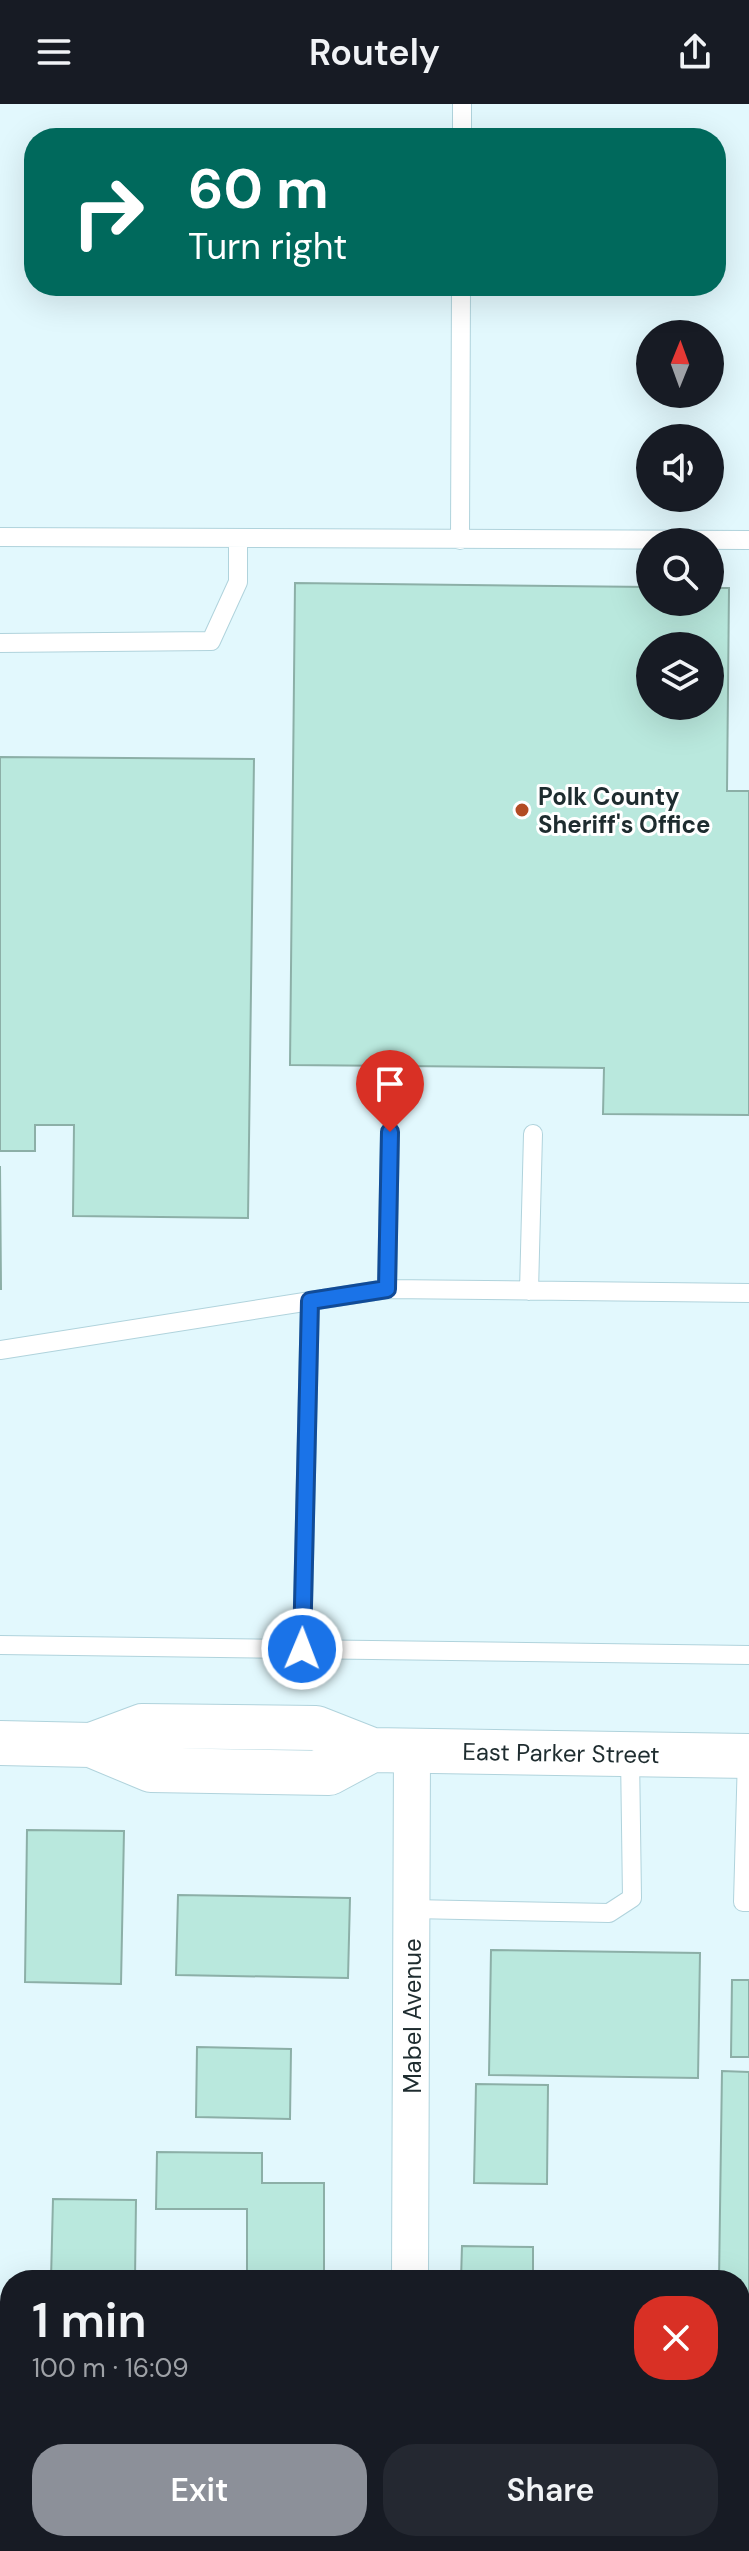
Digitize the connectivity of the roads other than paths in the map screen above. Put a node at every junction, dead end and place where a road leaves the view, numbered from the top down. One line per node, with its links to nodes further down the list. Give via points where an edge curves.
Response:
1 (462, 104): 2 (lane)
2 (462, 128)
3 (461, 296): 6 (lane)
4 (0, 537): 5 (lane)
5 (238, 539): 6 (lane); 8 (lane, via 238,582 211,641)
6 (460, 540): 7 (lane)
7 (749, 540)
8 (0, 643)
9 (390, 1132): 11 (lane)
10 (533, 1134): 12 (lane)
11 (387, 1289): 12 (lane); 14 (lane)
12 (529, 1291): 13 (lane)
13 (749, 1293)
14 (310, 1301): 15 (lane); 17 (lane)
15 (0, 1350)
16 (0, 1645): 17 (lane)
17 (302, 1649): 18 (lane)
18 (749, 1655)
19 (0, 1743): 20 (street, East Parker Street, via 91,1745 142,1726 316,1728)
20 (392, 1751): 21 (street, East Parker Street); 24 (street, Mabel Avenue)
21 (630, 1755): 22 (street, East Parker Street); 24 (lane, via 632,1898 609,1913)
22 (748, 1756): 23 (lane, via 743,1902)
23 (749, 1902)
24 (412, 1909): 25 (street, Mabel Avenue)
25 (410, 2270)

